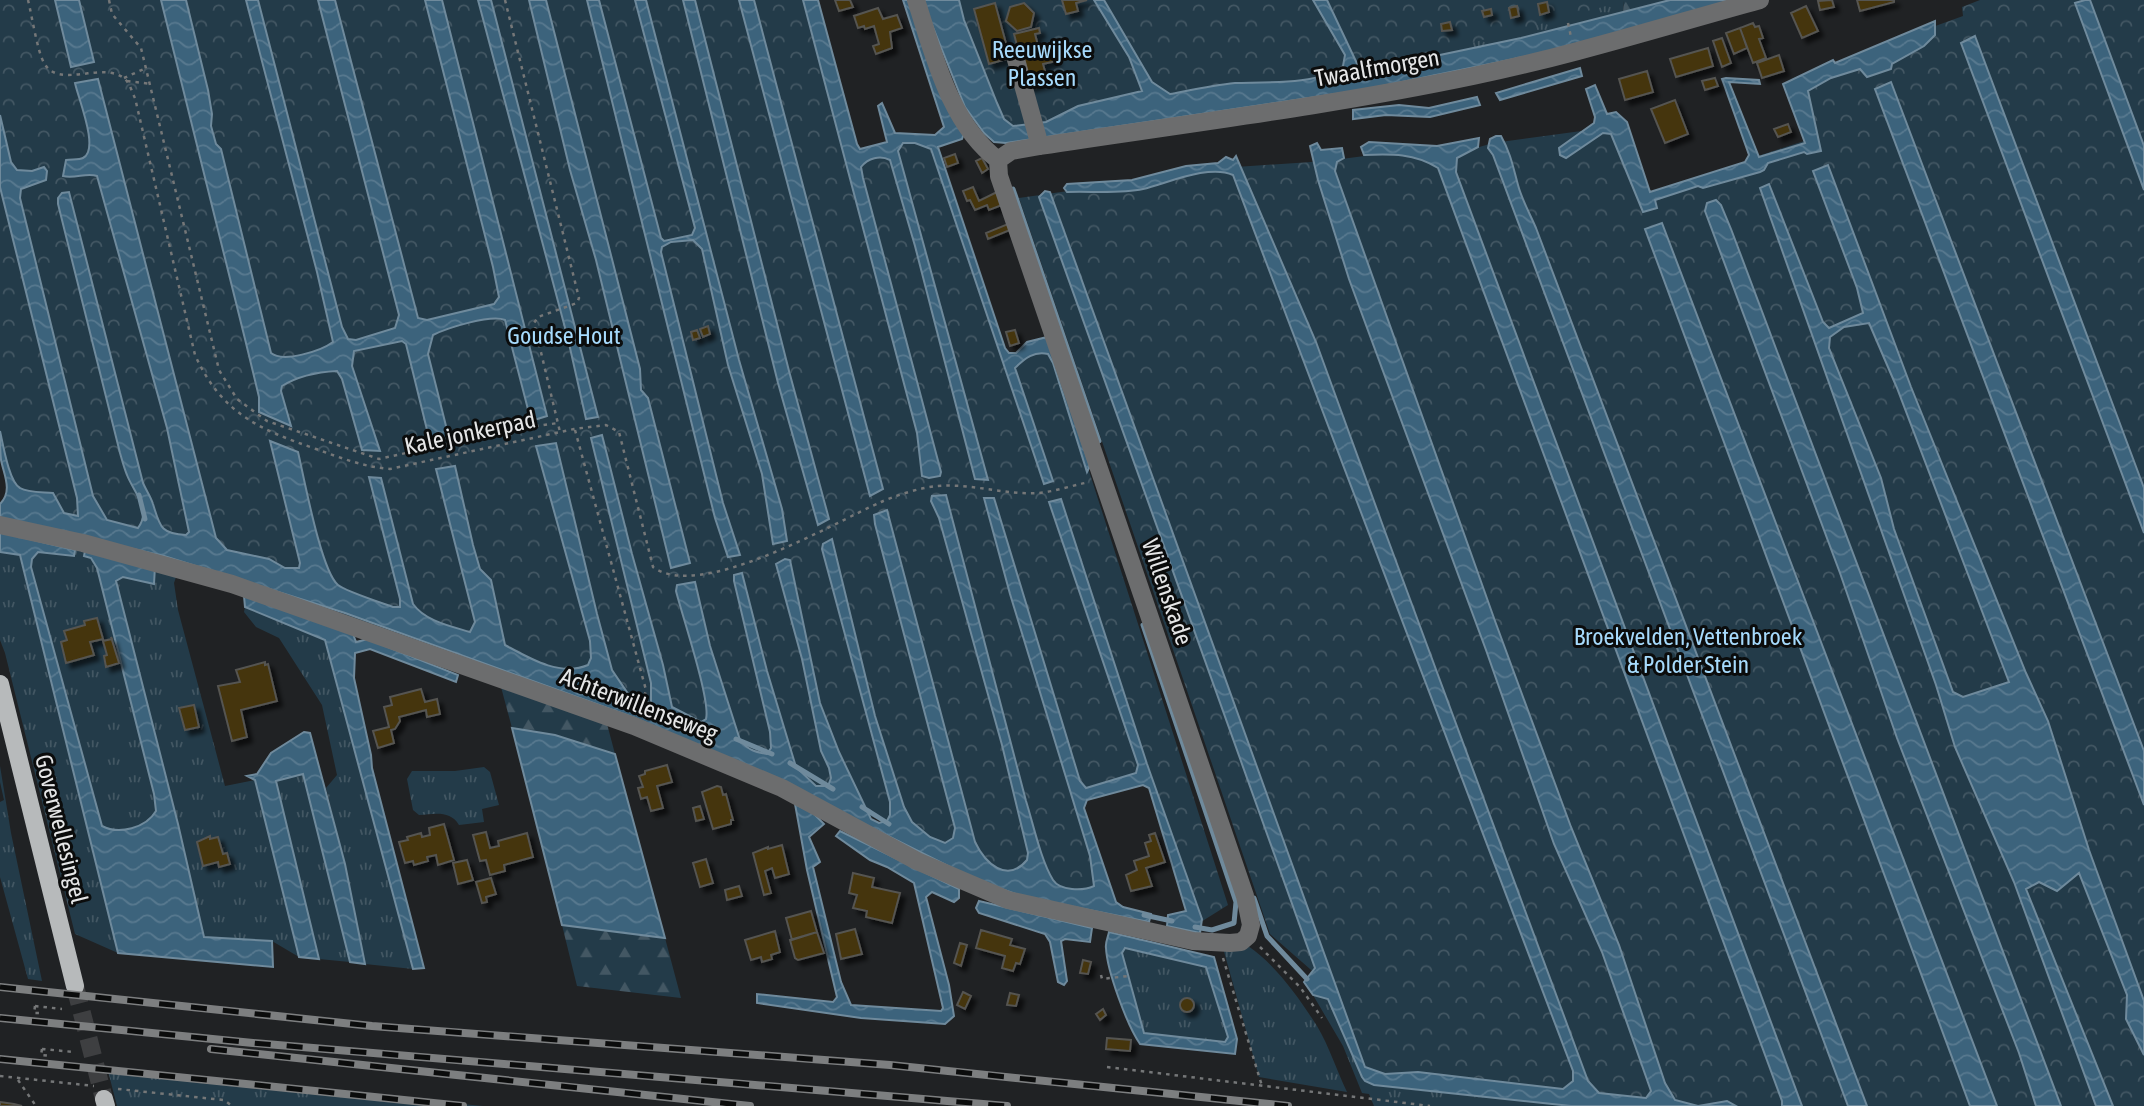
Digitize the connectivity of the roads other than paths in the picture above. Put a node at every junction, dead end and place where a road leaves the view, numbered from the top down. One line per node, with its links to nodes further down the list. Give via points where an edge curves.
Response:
1 (916, 0): 5 (street, via 949,94 967,126)
2 (1760, 0): 4 (street, Twaalfmorgen, via 1474,76 1269,112)
3 (1015, 56): 4 (street)
4 (1039, 143): 5 (street, Twaalfmorgen)
5 (998, 160): 8 (street, Willenskade, via 999,176 1245,896 1251,925)
6 (0, 525): 8 (street, Achterwillenseweg, via 232,584 634,726 782,788 917,861 1008,900 1193,941 1241,942)
7 (0, 684): 9 (main road, Goverwellesingel)
8 (1248, 936)
9 (75, 986)

